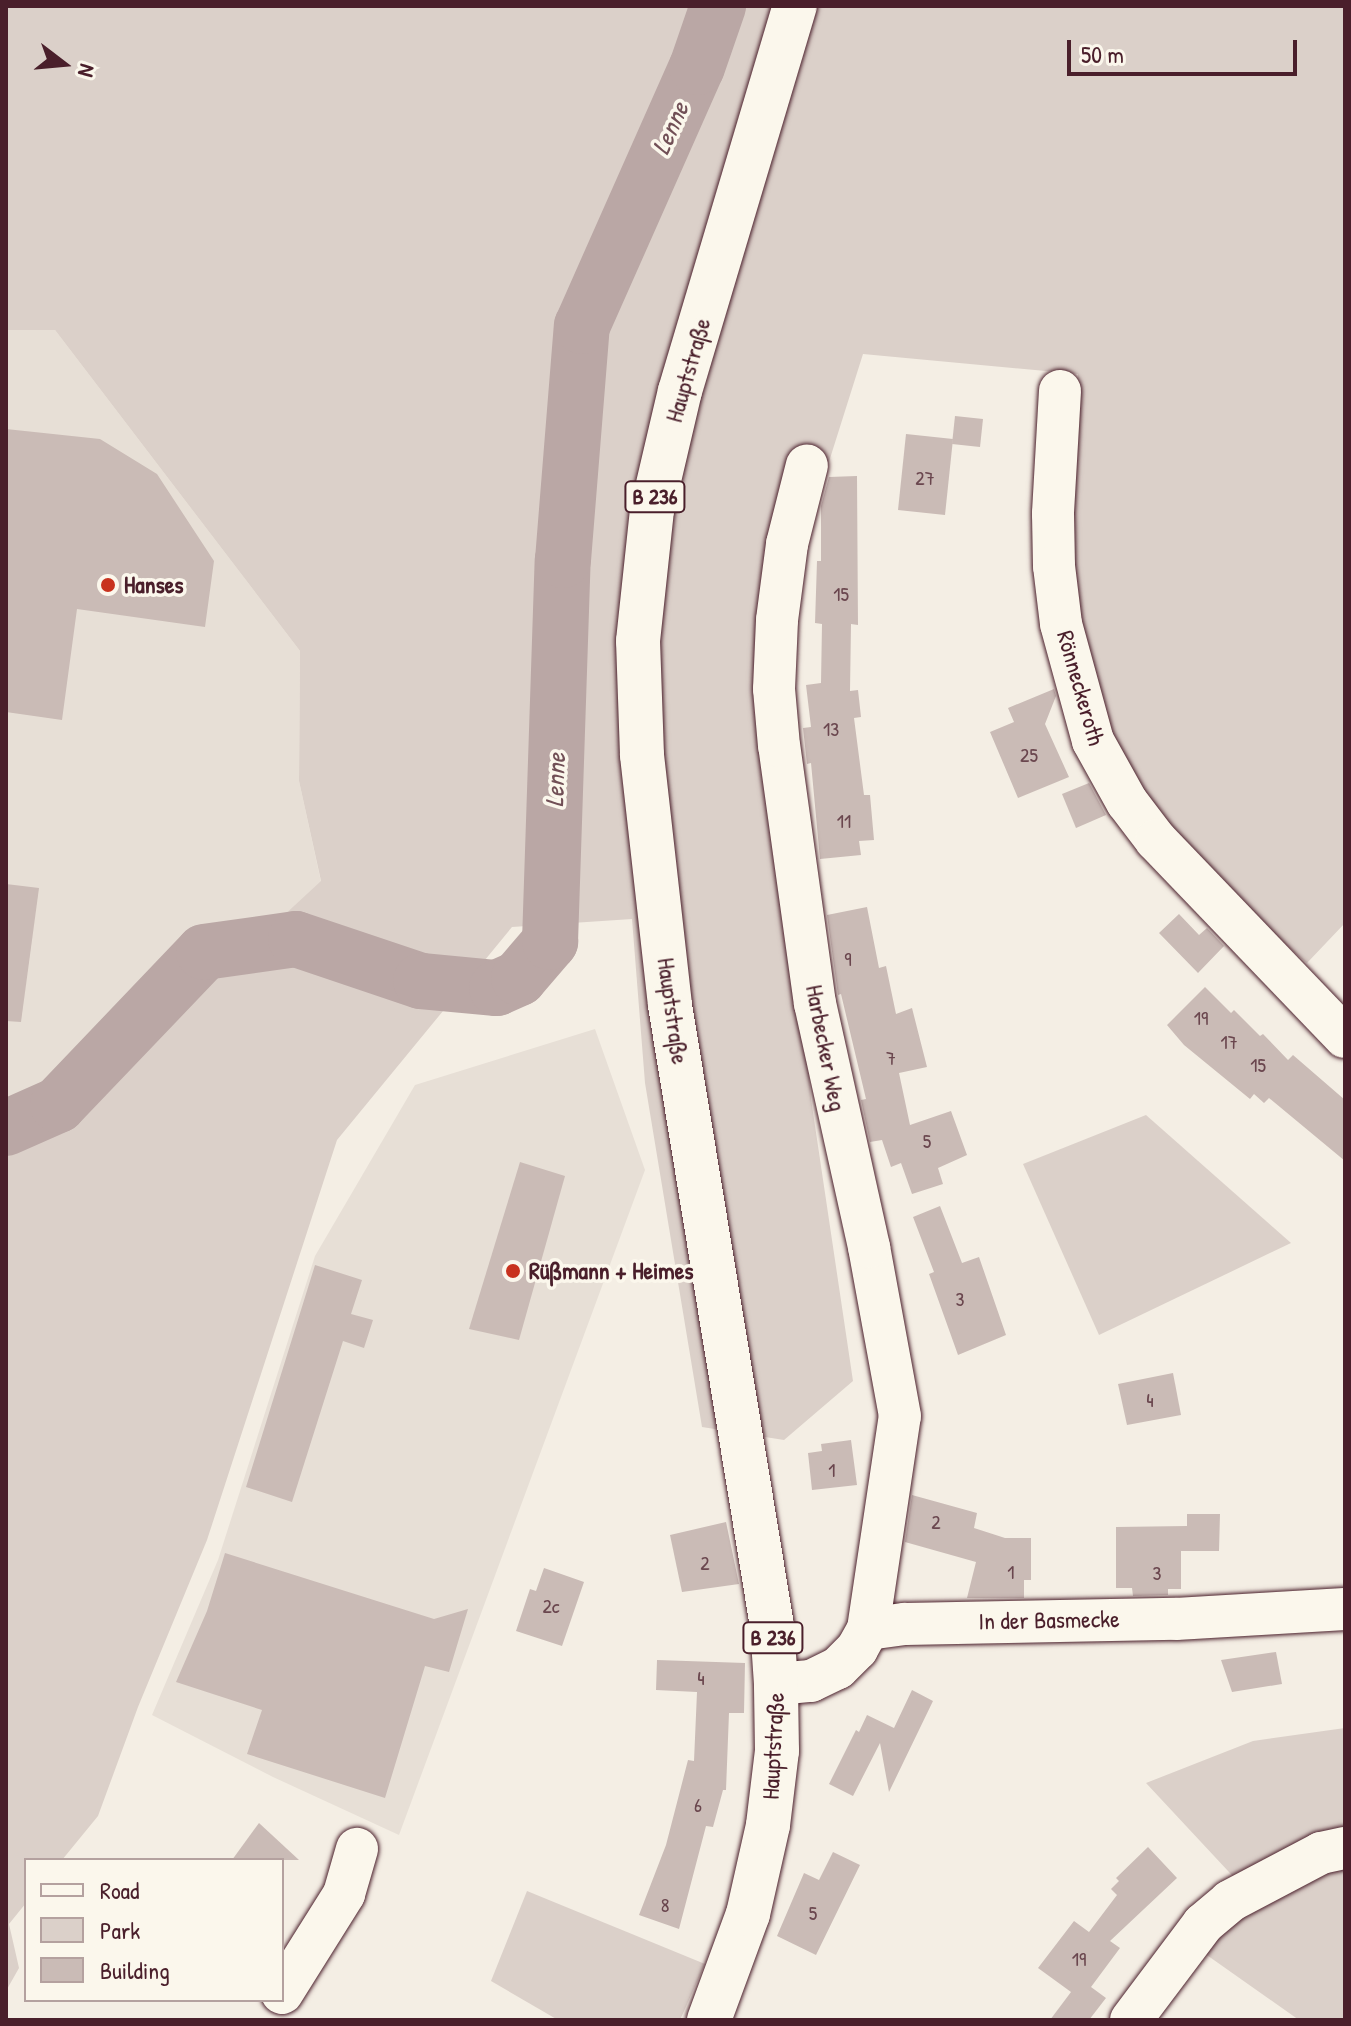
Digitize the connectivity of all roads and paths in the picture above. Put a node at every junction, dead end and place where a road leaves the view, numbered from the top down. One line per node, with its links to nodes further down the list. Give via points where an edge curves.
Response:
1 (795, 6): 7 (main road, Hauptstraße / B 236, via 680,391 652,510 638,641 642,755 670,1005 772,1626)
2 (1060, 391): 4 (street, Rönneckeroth, via 1054,566 1068,653 1093,741 1127,802 1156,840)
3 (807, 465): 6 (street, Harbecker Weg, via 781,583 774,689 815,1004 900,1416)
4 (1345, 1037)
5 (1345, 1609): 6 (street, In der Basmecke)
6 (868, 1629): 7 (street, via 849,1660 826,1676)
7 (776, 1684): 13 (main road, Hauptstraße / B 236, via 777,1751 768,1825 748,1914)
8 (1345, 1848): 14 (street, via 1321,1853 1230,1901 1203,1924)
9 (357, 1849): 10 (street, via 344,1894)
10 (284, 1990)
11 (277, 2002): 12 (street)
12 (265, 2020)
13 (709, 2020)
14 (1131, 2020)

